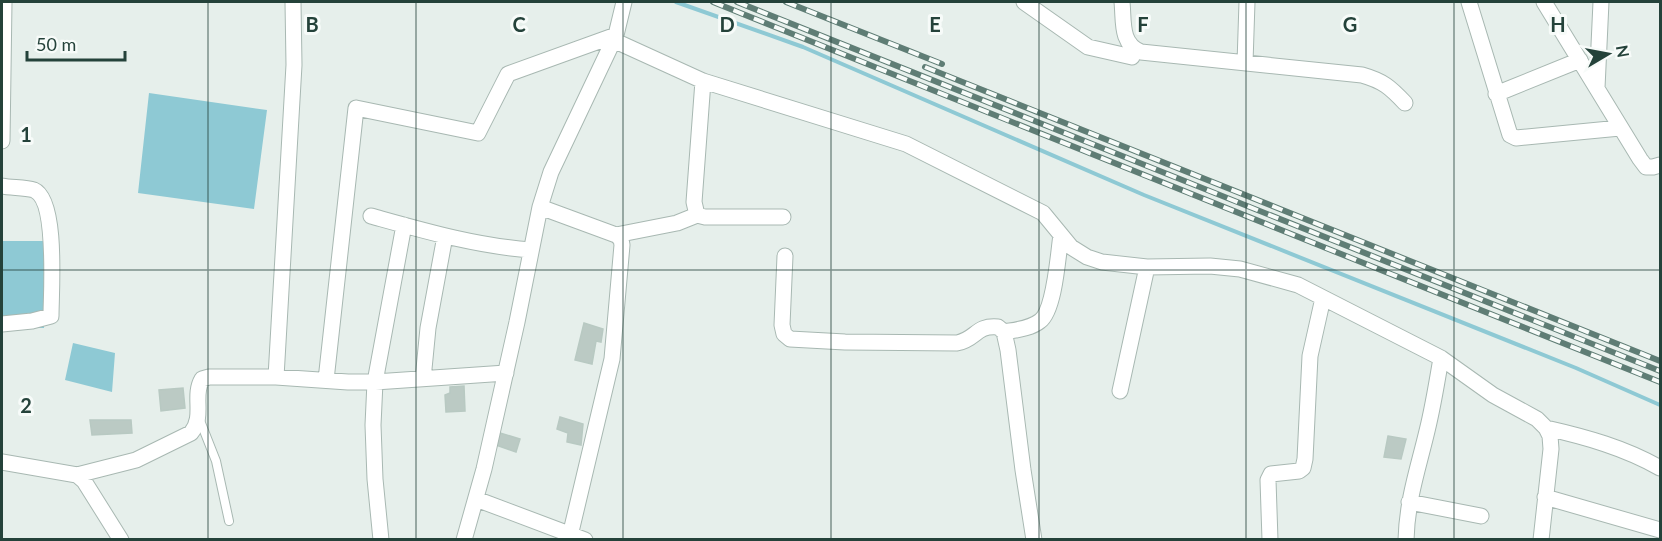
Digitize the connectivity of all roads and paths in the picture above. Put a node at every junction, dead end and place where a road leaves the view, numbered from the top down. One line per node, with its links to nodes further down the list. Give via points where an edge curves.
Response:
1 (4, 2): 19 (street)
2 (292, 2): 38 (street, via 294,64)
3 (1024, 2): 11 (street, via 1088,47)
4 (1122, 2): 13 (street, via 1127,42 1133,49)
5 (1247, 2): 13 (street)
6 (1469, 2): 16 (street)
7 (1544, 2): 12 (street)
8 (1601, 2): 15 (street)
9 (618, 3): 10 (street)
10 (614, 38): 14 (street); 22 (street, via 551,172); 40 (street, via 508,74 478,133 356,108)
11 (1132, 57)
12 (1580, 60): 15 (street); 16 (street)
13 (1245, 63): 17 (street, via 1362,75 1390,87)
14 (703, 81): 23 (street, via 694,202); 28 (street, via 906,144 1043,213)
15 (1597, 89): 18 (street)
16 (1496, 94): 18 (street, via 1510,135 1516,138)
17 (1405, 103)
18 (1620, 128): 20 (street, via 1646,167)
19 (2, 141)
20 (1660, 165)
21 (2, 186): 34 (street, via 35,190 45,204 51,232 51,316)
22 (540, 207): 27 (street); 30 (street)
23 (697, 214): 25 (street); 27 (street, via 677,223)
24 (371, 216): 26 (street)
25 (783, 217)
26 (404, 225): 29 (street); 41 (street)
27 (616, 235): 54 (street, via 622,245 612,359)
28 (1061, 235): 32 (street, via 1087,257); 35 (street, via 1050,306 1042,320)
29 (445, 236): 30 (street, via 496,248); 39 (street)
30 (531, 250): 37 (street)
31 (785, 256): 35 (street, via 782,325 790,339 957,343 990,326)
32 (1147, 267): 33 (street, via 1240,269 1298,285); 42 (street)
33 (1323, 298): 36 (street); 59 (street, via 1310,356 1305,459 1299,471 1271,474 1268,480)
34 (2, 324)
35 (1004, 332): 58 (street)
36 (1441, 358): 44 (street); 50 (street)
37 (506, 374): 39 (street); 49 (street)
38 (276, 377): 40 (street); 43 (street, via 202,379 197,391)
39 (423, 379): 41 (street)
40 (326, 380): 41 (street)
41 (375, 382): 56 (street, via 375,479)
42 (1120, 391)
43 (199, 416): 47 (street, via 191,433 178,440 136,460); 52 (lane, via 216,460)
44 (1546, 428): 46 (street, via 1612,446); 48 (street, via 1551,449)
45 (2, 462): 47 (street)
46 (1660, 468)
47 (77, 475): 55 (street)
48 (1545, 497): 53 (street); 61 (street)
49 (476, 499): 54 (street); 57 (street)
50 (1409, 502): 51 (street); 60 (street)
51 (1481, 516)
52 (229, 521)
53 (1660, 530)
54 (575, 538)
55 (121, 540)
56 (381, 540)
57 (464, 540)
58 (1034, 540)
59 (1270, 540)
60 (1406, 540)
61 (1541, 540)

